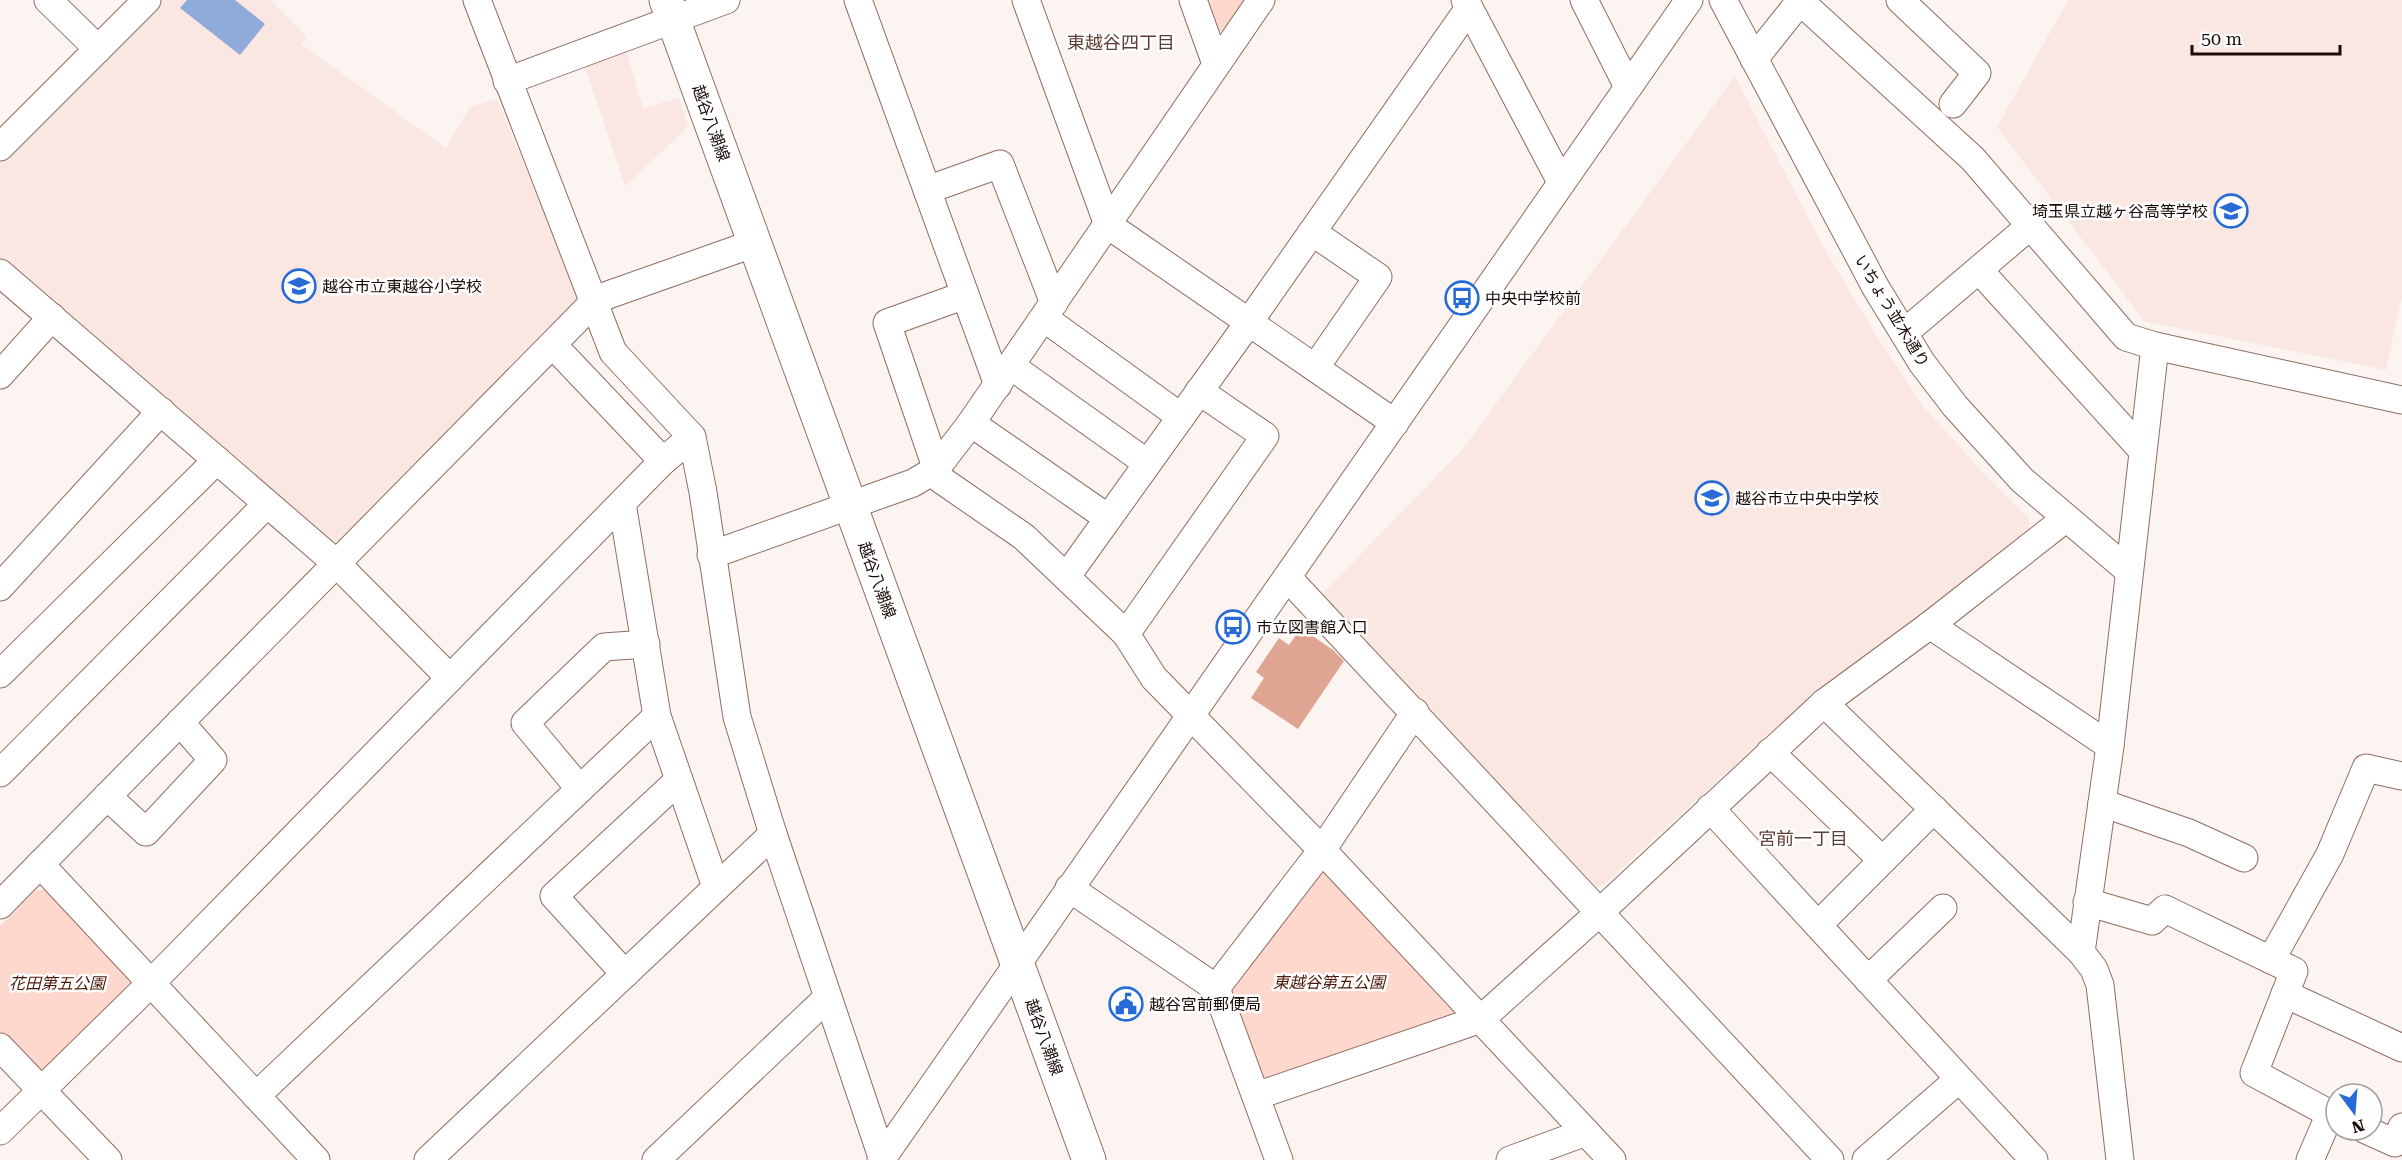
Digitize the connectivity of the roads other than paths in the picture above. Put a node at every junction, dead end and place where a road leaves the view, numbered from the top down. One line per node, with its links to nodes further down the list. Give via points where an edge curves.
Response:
1 (48, 0): 16 (street)
2 (147, 0): 16 (street)
3 (477, 0): 19 (street)
4 (726, 0): 15 (street)
5 (858, 0): 24 (street)
6 (1026, 0): 25 (street)
7 (1193, 0): 18 (street)
8 (1261, 0): 18 (street)
9 (1584, 0): 20 (street)
10 (1689, 0): 20 (street)
11 (1723, 0): 17 (street, いちょう並木通り)
12 (1900, 0): 21 (street, via 1977,73)
13 (1801, 1): 17 (street); 26 (street, via 1973,159)
14 (1467, 4): 23 (street); 27 (street)
15 (670, 10): 19 (street); 28 (main road, 越谷八潮線)
16 (98, 49): 22 (street)
17 (1754, 59): 36 (street, いちょう並木通り)
18 (1216, 64): 25 (street)
19 (507, 81): 32 (street)
20 (1628, 87): 23 (street)
21 (1953, 104)
22 (0, 147)
23 (1561, 182): 47 (street)
24 (927, 190): 31 (street); 33 (street, via 999,164)
25 (1108, 225): 33 (street); 35 (street)
26 (2030, 226): 29 (street); 38 (street, via 2126,338)
27 (1312, 232): 35 (street); 39 (street, via 1378,277)
28 (755, 243): 32 (street); 56 (main road, 越谷八潮線)
29 (1979, 270): 36 (street); 49 (street)
30 (0, 273): 34 (street)
31 (965, 295): 41 (street); 53 (street, via 886,323)
32 (594, 302): 37 (street); 48 (street, via 613,352)
33 (1049, 311): 41 (street); 45 (street)
34 (52, 318): 40 (street); 44 (street)
35 (1249, 322): 39 (street); 42 (street)
36 (1904, 333): 58 (street, いちょう並木通り, via 1922,363 1986,442)
37 (553, 345): 51 (street); 60 (street)
38 (2155, 346): 43 (street); 49 (street)
39 (1315, 368): 47 (street)
40 (0, 375)
41 (1005, 375): 46 (street); 52 (street)
42 (1199, 391): 45 (street); 66 (street, via 1265,436)
43 (2402, 400)
44 (161, 411): 50 (street); 64 (street)
45 (1180, 417): 52 (street)
46 (971, 423): 53 (street); 57 (street)
47 (1395, 423): 63 (street)
48 (692, 437): 51 (street); 59 (street)
49 (2142, 450): 61 (street)
50 (217, 460): 55 (street); 68 (street)
51 (663, 461): 54 (street)
52 (1147, 463): 57 (street)
53 (935, 470): 56 (street, via 913,483); 62 (street, via 940,479 1024,537)
54 (622, 503): 67 (street); 69 (street)
55 (267, 504): 60 (street); 77 (street)
56 (849, 506): 59 (street); 99 (main road, 越谷八潮線)
57 (1108, 518): 62 (street)
58 (2066, 519): 61 (street, いちょう並木通り); 65 (street)
59 (711, 555): 85 (street, via 737,717)
60 (336, 563): 69 (street); 74 (street)
61 (2129, 571): 75 (street)
62 (1067, 576): 66 (street)
63 (1288, 578): 71 (street); 72 (street)
64 (0, 587)
65 (1930, 625): 70 (street); 75 (street)
66 (1126, 634): 72 (street, via 1154,678)
67 (646, 644): 73 (street); 80 (street, via 604,647 525,723)
68 (0, 674)
69 (450, 678): 102 (street)
70 (1824, 702): 76 (street); 84 (street)
71 (1414, 712): 86 (street); 95 (street)
72 (1191, 715): 86 (street); 91 (street)
73 (657, 716): 79 (street); 80 (street)
74 (180, 722): 81 (street); 81 (street, via 213,760 146,832)
75 (2110, 746): 82 (street)
76 (1770, 752): 83 (street); 88 (street)
77 (0, 773)
78 (2402, 776): 98 (street, via 2366,768 2330,854)
79 (679, 780): 90 (street); 100 (street, via 554,896)
80 (580, 789): 111 (street)
81 (107, 796): 89 (street)
82 (2102, 803): 87 (street, via 2189,832); 93 (street)
83 (1710, 808): 95 (street); 96 (street)
84 (1934, 809): 88 (street); 97 (street)
85 (773, 834): 90 (street); 105 (street)
86 (1322, 850): 103 (street); 106 (street)
87 (2244, 858)
88 (1882, 860): 96 (street)
89 (40, 864): 92 (street); 102 (street)
90 (716, 887): 100 (street)
91 (1069, 888): 99 (street); 103 (street)
92 (3, 895)
93 (2087, 902): 97 (street); 98 (street, via 2152,921 2165,909)
94 (1943, 908): 101 (street)
95 (1600, 912): 106 (street); 129 (street)
96 (1818, 925): 101 (street)
97 (2080, 952): 119 (street, via 2094,969 2100,985)
98 (2271, 960): 104 (street, via 2294,971)
99 (1017, 962): 120 (street); 125 (main road, 越谷八潮線)
100 (625, 974): 123 (street)
101 (1868, 980): 109 (street)
102 (151, 983): 110 (street); 111 (street)
103 (1216, 988): 112 (street)
104 (2285, 994): 108 (street); 113 (street, via 2254,1073)
105 (827, 998): 120 (street); 124 (street)
106 (1481, 1019): 112 (street); 116 (street)
107 (0, 1047): 110 (street)
108 (2402, 1048)
109 (1959, 1079): 130 (street); 131 (street)
110 (42, 1090): 115 (street); 121 (street)
111 (256, 1096): 122 (street)
112 (1256, 1096): 126 (street)
113 (2324, 1110)
114 (2402, 1127): 118 (street, via 2395,1143)
115 (0, 1131)
116 (1586, 1132): 127 (street); 128 (street)
117 (2324, 1133): 132 (street)
118 (2384, 1138)
119 (2114, 1156)
120 (882, 1159)
121 (108, 1160)
122 (316, 1160)
123 (428, 1160)
124 (656, 1160)
125 (1089, 1160)
126 (1279, 1160)
127 (1510, 1160)
128 (1612, 1160)
129 (1830, 1160)
130 (1866, 1160)
131 (2034, 1160)
132 (2310, 1160)

